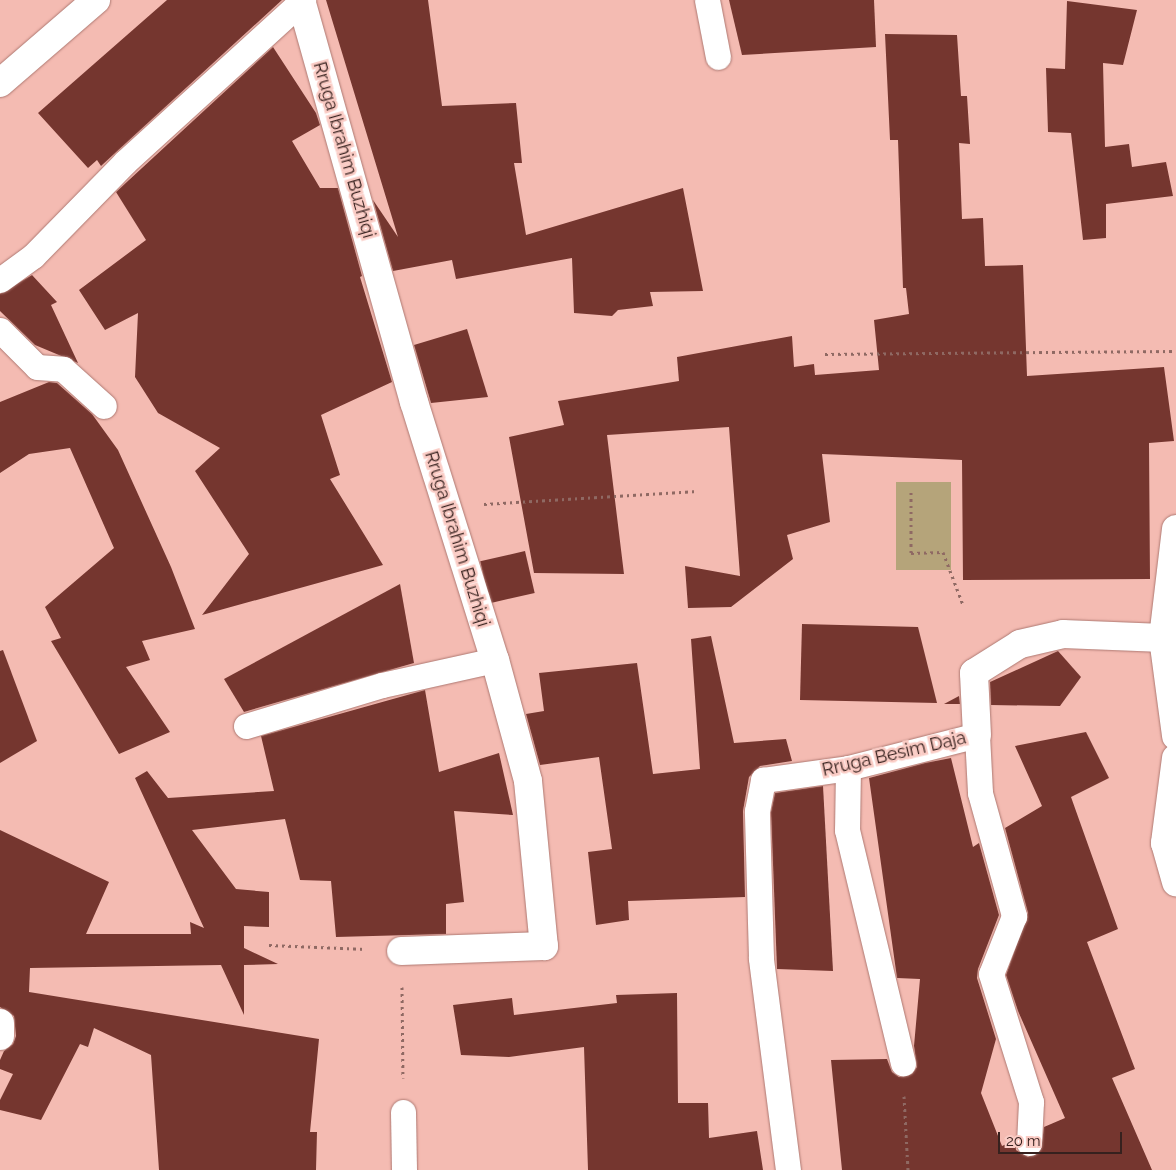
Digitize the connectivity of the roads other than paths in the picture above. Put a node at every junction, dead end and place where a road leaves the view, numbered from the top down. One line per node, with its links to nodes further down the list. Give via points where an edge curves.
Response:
1 (96, 0): 5 (street)
2 (302, 0): 6 (lane, via 124,162 33,256); 11 (street, Rruga Ibrahim Buzhiqi, via 414,402)
3 (707, 0): 4 (lane)
4 (718, 56)
5 (0, 83)
6 (0, 280)
7 (0, 330): 8 (lane, via 37,367 63,368)
8 (104, 406)
9 (1176, 529): 10 (street)
10 (1163, 638): 13 (street, Rruga Besim Daja, via 1063,634 1020,644 974,673); 14 (street)
11 (495, 660): 12 (lane, via 382,685); 18 (street, Rruga Ibrahim Buzhiqi, via 528,781 544,946)
12 (246, 726)
13 (978, 735): 16 (lane, Rruga Besim Daja); 23 (lane, via 980,793 1014,916 991,974 1031,1102)
14 (1176, 736)
15 (1176, 758): 17 (street, via 1164,843)
16 (848, 768): 21 (lane, via 847,830); 25 (lane, Rruga Besim Daja, via 763,780 758,811 762,958)
17 (1176, 882)
18 (401, 951)
19 (0, 1023): 20 (street)
20 (0, 1036)
21 (903, 1063)
22 (403, 1112): 24 (lane)
23 (1029, 1143)
24 (404, 1170)
25 (788, 1170)

